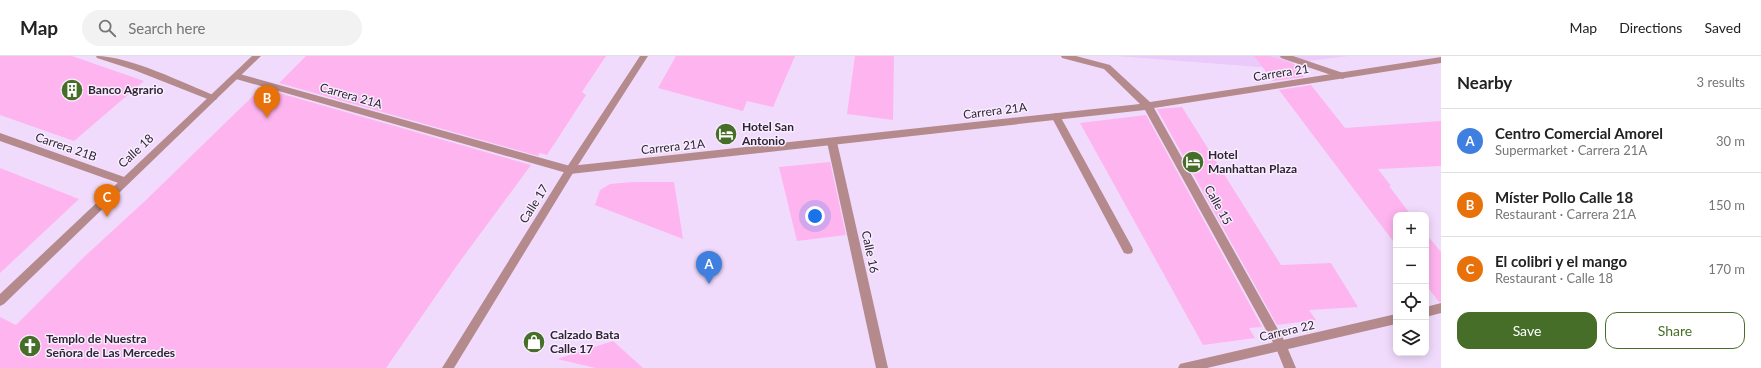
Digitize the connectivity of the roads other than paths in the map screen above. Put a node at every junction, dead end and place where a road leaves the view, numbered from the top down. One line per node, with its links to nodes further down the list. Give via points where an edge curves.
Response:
1 (100, 56): 9 (street)
2 (257, 56): 7 (street, Calle 18)
3 (644, 56): 14 (street, Calle 17)
4 (1065, 56): 10 (street, Calle 15, via 1107,67)
5 (1284, 56): 8 (street)
6 (1441, 60): 8 (street, Carrera 21)
7 (236, 76): 9 (street, Calle 18); 14 (street, Carrera 21A)
8 (1343, 76): 10 (street, Carrera 21)
9 (213, 98): 15 (street, Calle 18)
10 (1148, 106): 11 (street, Carrera 21A); 21 (street, Calle 15)
11 (1056, 116): 13 (street, Carrera 21A); 16 (street)
12 (0, 137): 15 (street, Carrera 21B)
13 (832, 142): 14 (street, Carrera 21A); 23 (street, Calle 16)
14 (570, 170): 22 (street, Calle 17)
15 (124, 181): 17 (street, Calle 18)
16 (1128, 250)
17 (0, 300)
18 (1441, 308): 19 (street)
19 (1429, 311)
20 (1393, 320): 21 (street, Carrera 22)
21 (1281, 346): 24 (street, Carrera 22); 25 (street, Calle 15)
22 (448, 368)
23 (882, 368)
24 (1184, 368)
25 (1290, 368)

